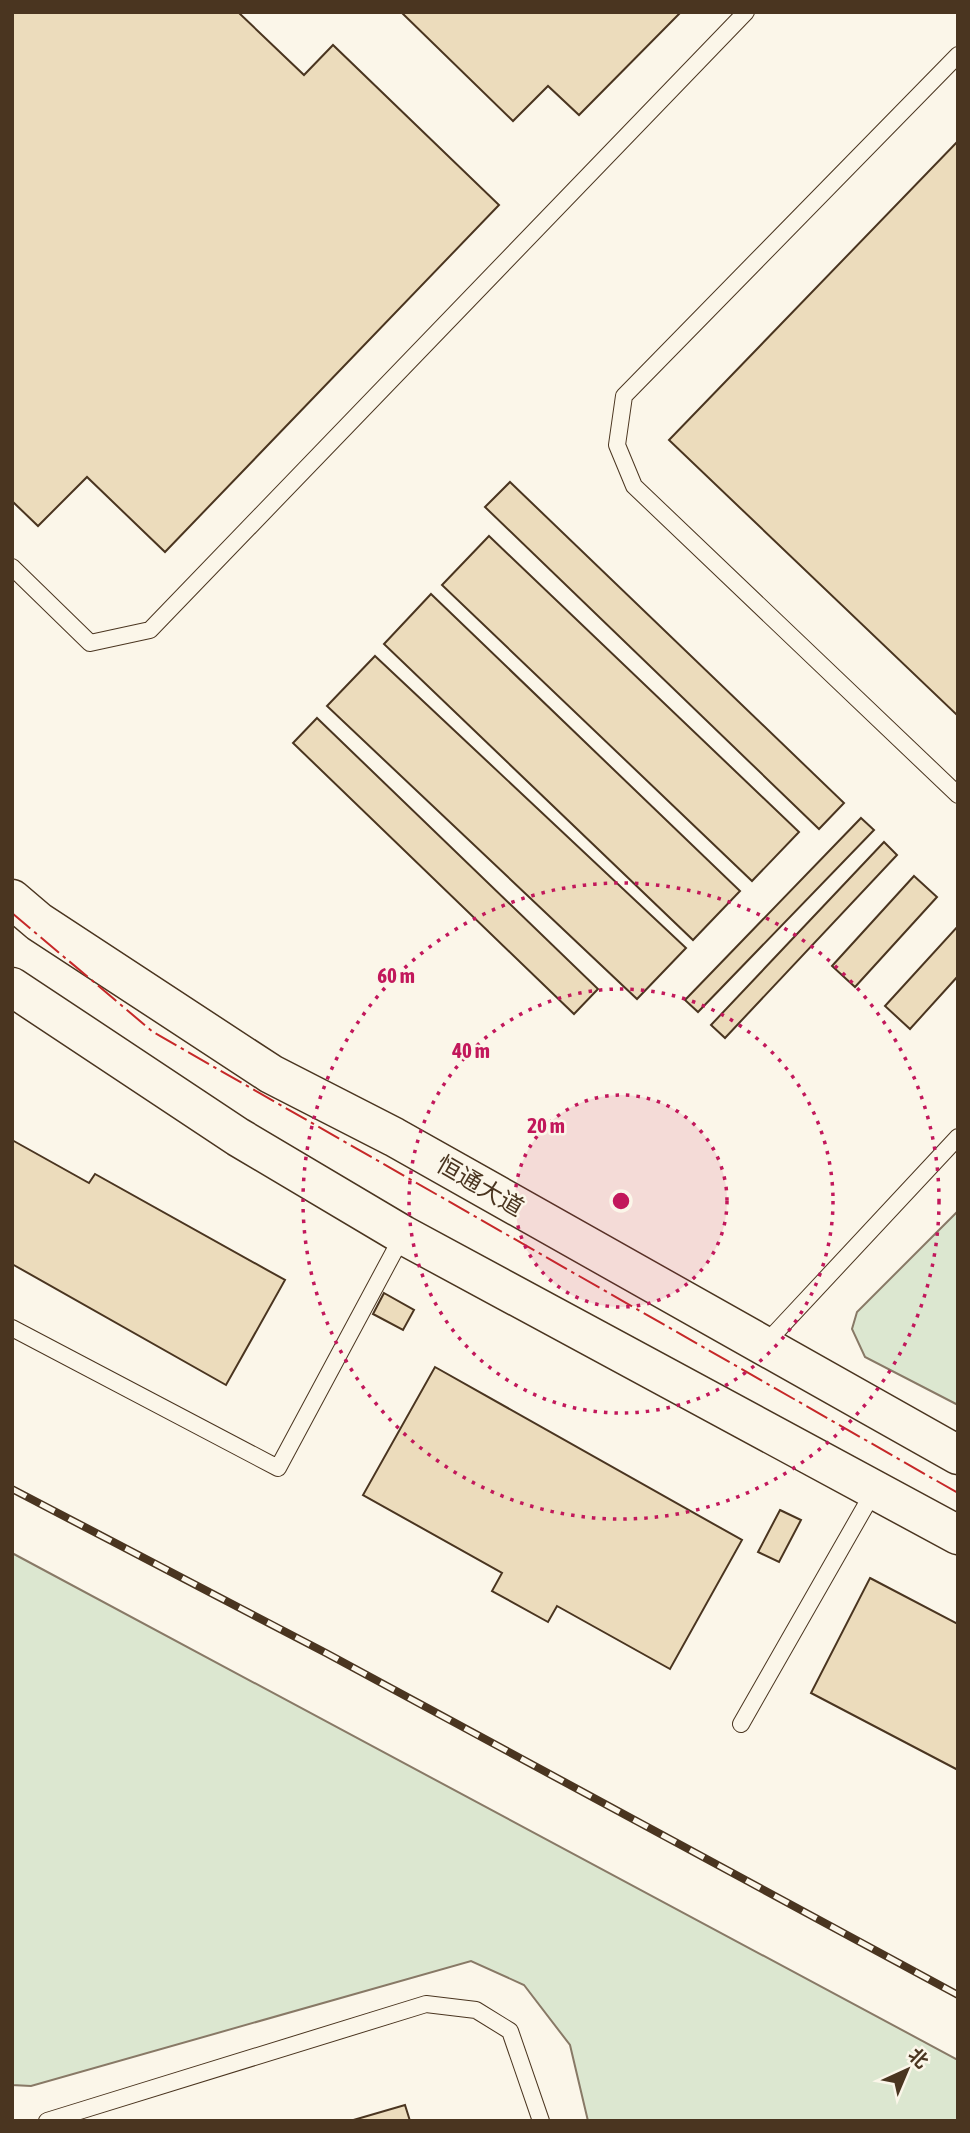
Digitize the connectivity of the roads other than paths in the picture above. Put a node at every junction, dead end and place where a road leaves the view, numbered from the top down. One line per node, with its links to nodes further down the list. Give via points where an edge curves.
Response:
1 (746, 12): 3 (lane, via 150,630 90,643)
2 (958, 55): 4 (lane, via 624,396 617,445 634,486)
3 (12, 567)
4 (958, 795)
5 (12, 900): 10 (main road, 恒通大道, via 271,1074 394,1137)
6 (12, 987): 8 (main road, via 238,1137)
7 (958, 1137): 10 (lane)
8 (403, 1235): 9 (lane, via 278,1468); 12 (main road)
9 (12, 1328)
10 (762, 1346): 11 (main road, 恒通大道)
11 (958, 1455)
12 (874, 1491): 13 (main road); 14 (lane)
13 (958, 1535)
14 (741, 1724)
15 (47, 2121): 16 (lane, via 426,2004 476,2010 510,2032)
16 (541, 2121)

